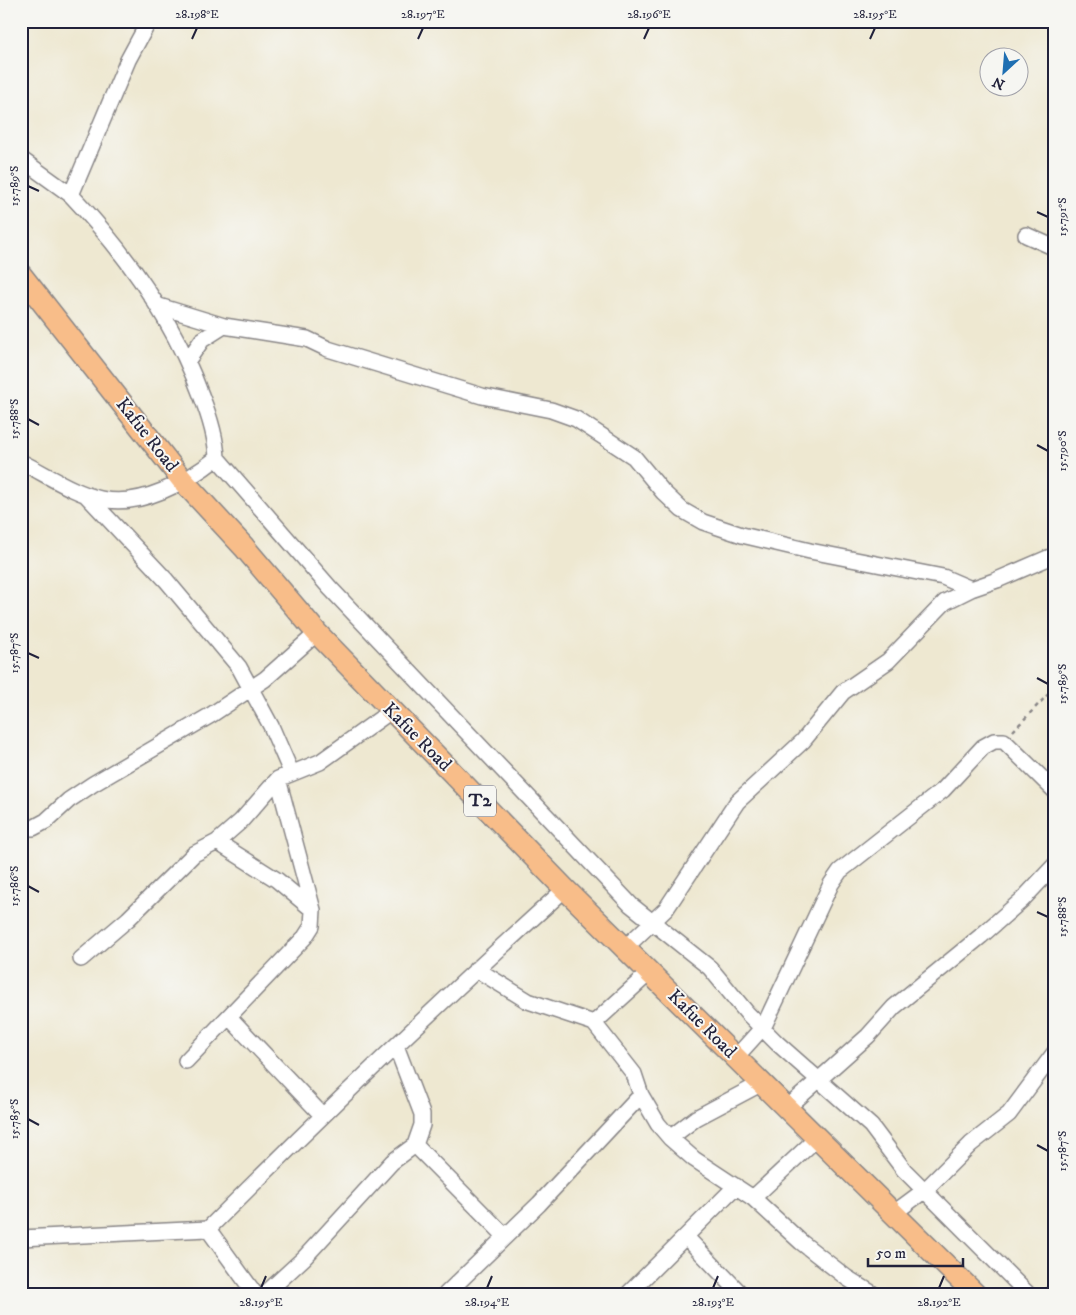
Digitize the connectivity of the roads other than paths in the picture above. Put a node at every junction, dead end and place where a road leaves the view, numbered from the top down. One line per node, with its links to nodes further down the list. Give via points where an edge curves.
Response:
1 (150, 21): 3 (street, via 128,60)
2 (21, 160): 3 (street)
3 (72, 195): 7 (street, via 106,233)
4 (1026, 235): 5 (street)
5 (1055, 248)
6 (21, 274): 12 (highway, Kafue Road / T2)
7 (160, 306): 8 (street); 9 (street)
8 (224, 326): 9 (street, via 202,340); 15 (street, via 307,339 482,396 576,418 634,457 682,510 703,522 792,547 943,578)
9 (188, 360): 10 (street, via 206,408)
10 (217, 458): 12 (street); 26 (street, via 330,588 631,905)
11 (21, 462): 13 (street)
12 (184, 481): 13 (street, via 151,494 117,501); 16 (highway, Kafue Road / T2)
13 (86, 495): 17 (street, via 240,667)
14 (1055, 555): 15 (street)
15 (971, 589): 26 (street, via 945,602 888,661 842,692 803,741 737,802 679,891)
16 (317, 633): 17 (street); 18 (highway, Kafue Road / T2)
17 (251, 689): 19 (street, via 271,726); 21 (street, via 211,716 93,784 46,821 33,828)
18 (391, 712): 19 (street, via 320,762); 24 (highway, Kafue Road / T2)
19 (284, 776): 22 (street); 25 (street)
20 (1055, 791): 33 (street, via 1004,741 994,741 983,747 943,790 840,871)
21 (21, 828)
22 (217, 842): 25 (street, via 282,883); 28 (street, via 194,854 128,919)
23 (1055, 866): 38 (street, via 981,936 894,1007 868,1036)
24 (565, 889): 27 (highway, Kafue Road / T2); 29 (street)
25 (313, 910): 31 (street, via 312,926 305,937)
26 (652, 922): 27 (street); 33 (street, via 710,968)
27 (626, 947): 30 (highway, Kafue Road / T2)
28 (81, 959)
29 (476, 969): 32 (street, via 528,1002); 34 (street)
30 (650, 972): 32 (street); 36 (highway, Kafue Road / T2)
31 (229, 1017): 37 (street); 42 (street)
32 (594, 1023): 40 (street, via 634,1074)
33 (762, 1028): 36 (street); 38 (street)
34 (396, 1046): 42 (street); 45 (street, via 422,1114)
35 (1055, 1052): 47 (street, via 1009,1114 971,1144)
36 (736, 1057): 39 (highway, Kafue Road / T2)
37 (186, 1061)
38 (818, 1080): 41 (street); 47 (street, via 871,1126 904,1170)
39 (762, 1083): 41 (highway, Kafue Road / T2); 43 (street, via 696,1118)
40 (641, 1095): 43 (street); 51 (street)
41 (787, 1108): 44 (highway, Kafue Road / T2)
42 (322, 1115): 50 (street)
43 (670, 1138): 46 (street, via 694,1159)
44 (818, 1138): 48 (street); 49 (highway, Kafue Road / T2)
45 (415, 1145): 51 (street); 56 (street, via 392,1162 304,1258)
46 (736, 1186): 48 (street); 52 (street)
47 (925, 1190): 49 (street); 62 (street)
48 (753, 1198): 60 (street, via 824,1260)
49 (894, 1213): 61 (highway, Kafue Road / T2)
50 (208, 1229): 53 (street); 55 (street)
51 (505, 1236): 57 (street)
52 (686, 1237): 58 (street); 59 (street)
53 (21, 1238)
54 (1055, 1290): 63 (street)
55 (254, 1294)
56 (264, 1294)
57 (446, 1294)
58 (628, 1294)
59 (741, 1294)
60 (873, 1294)
61 (975, 1294)
62 (1028, 1294)
63 (1052, 1294)

